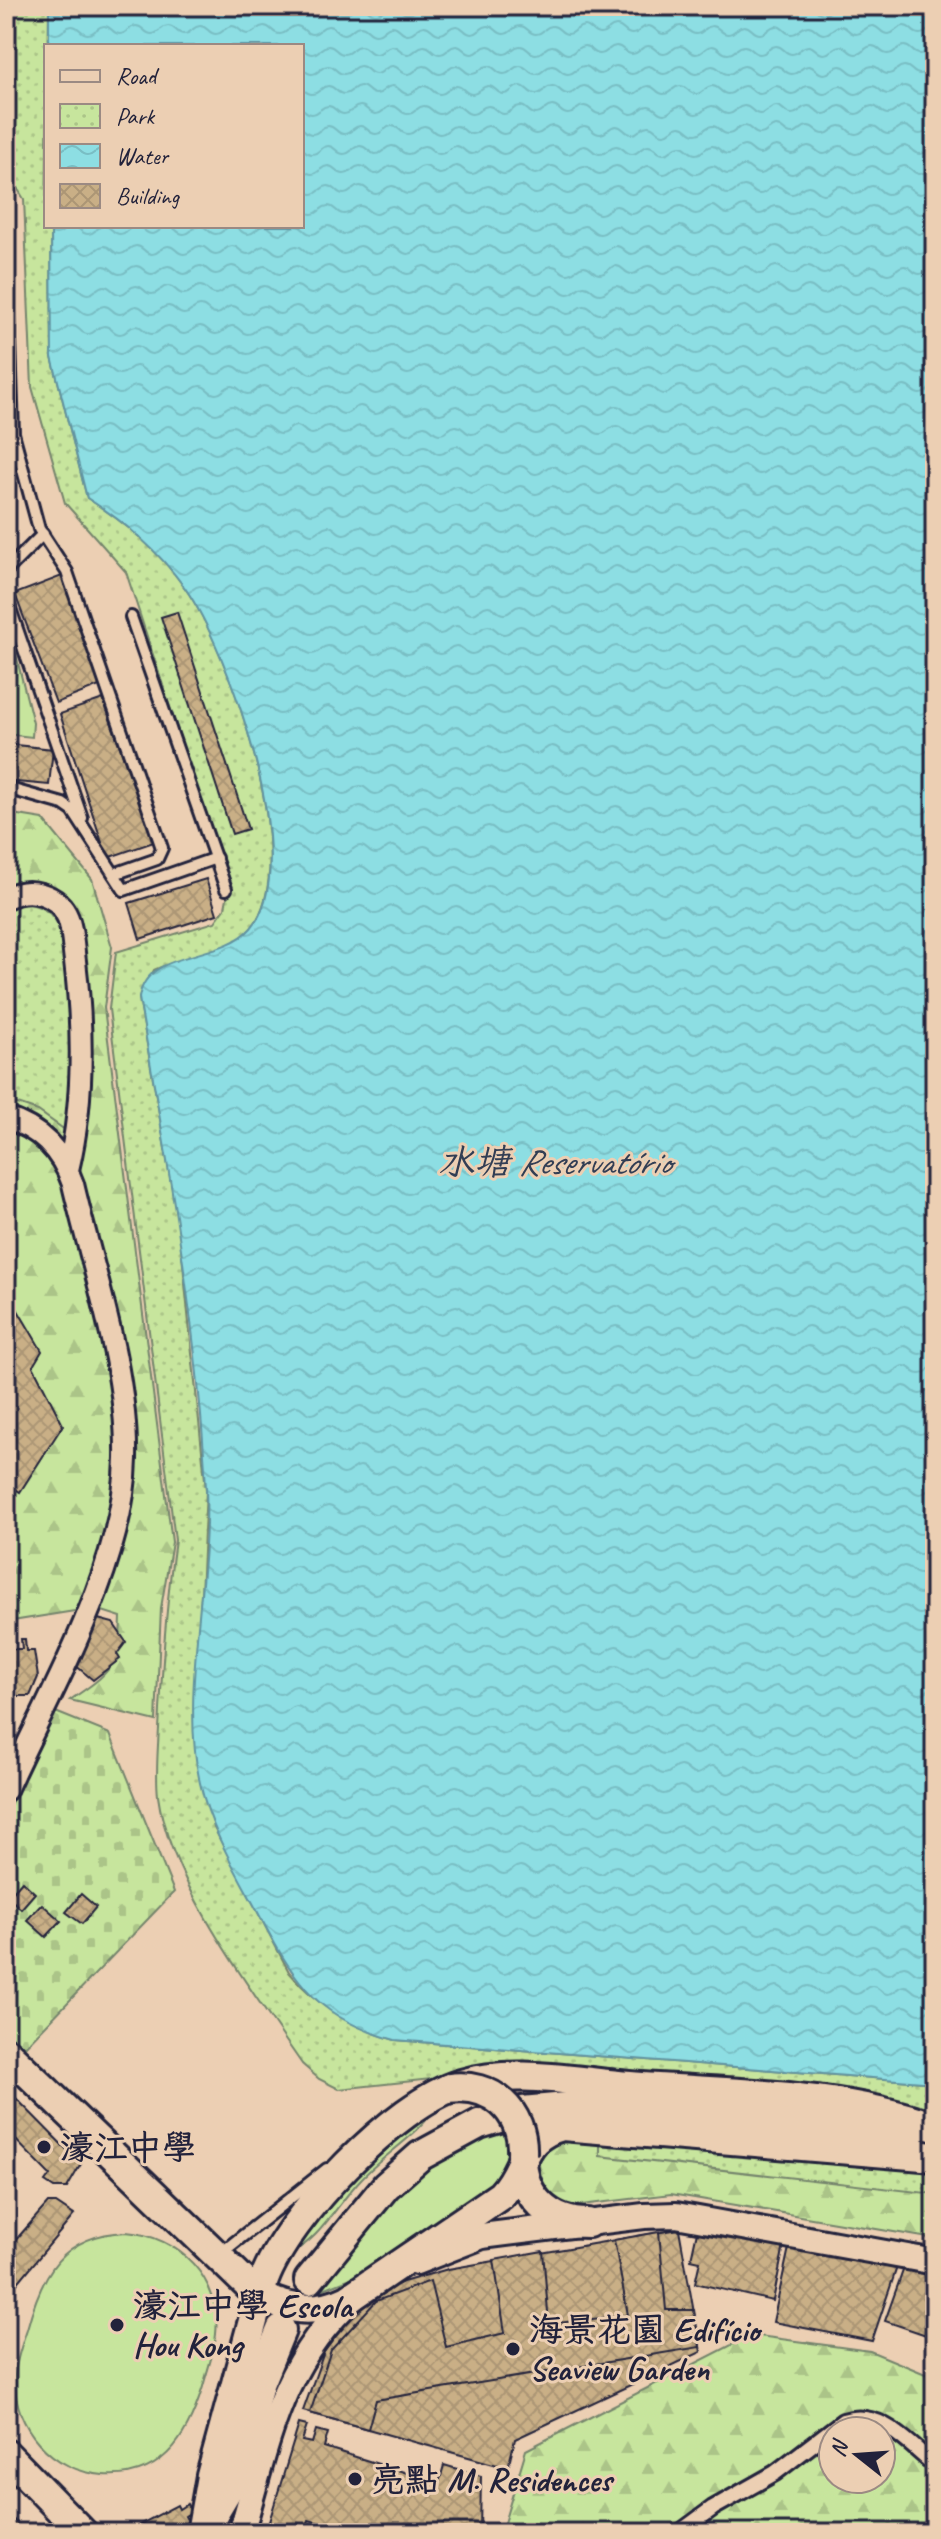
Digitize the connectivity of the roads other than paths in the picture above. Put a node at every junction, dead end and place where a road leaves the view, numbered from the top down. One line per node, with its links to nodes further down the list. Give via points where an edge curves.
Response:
1 (6, 217): 2 (lane, via 13,433)
2 (43, 534): 3 (lane); 11 (lane, via 67,572 162,848 157,859)
3 (6, 571)
4 (6, 597): 6 (lane)
5 (131, 617): 10 (lane)
6 (69, 781): 8 (lane, via 63,797); 9 (lane)
7 (6, 788): 8 (lane)
8 (48, 800): 9 (lane, via 73,811)
9 (86, 828): 11 (lane)
10 (216, 858): 11 (lane, via 124,890); 12 (lane)
11 (114, 874)
12 (226, 889)
13 (6, 898): 15 (street, via 29,892 49,897 64,910 71,929 81,1013)
14 (6, 1118): 15 (street, via 44,1139)
15 (68, 1170): 16 (street, via 119,1381 126,1432 124,1489 103,1573)
16 (6, 1790)
17 (6, 2052): 27 (main road)
18 (449, 2088): 19 (main road, bridge, via 521,2077 762,2096 847,2103); 23 (main road, bridge, via 482,2090 506,2105 520,2130); 31 (main road, via 398,2117 300,2216)
19 (935, 2127)
20 (899, 2135): 21 (main road); 22 (main road); 29 (main road, via 840,2124 589,2105 522,2111 479,2124 420,2156 386,2186)
21 (935, 2137)
22 (935, 2149)
23 (522, 2156): 24 (main road, via 544,2133 572,2125); 26 (main road, via 527,2188 543,2209 561,2219); 30 (main road, via 505,2191)
24 (935, 2157)
25 (335, 2163): 27 (lane)
26 (588, 2223): 28 (street, via 676,2215); 30 (street, via 473,2239)
27 (218, 2256): 31 (main road)
28 (935, 2262)
29 (309, 2280)
30 (370, 2284): 31 (main road, via 335,2305 315,2309 288,2307); 38 (street, via 315,2339 285,2389)
31 (262, 2288): 37 (main road, via 211,2476)
32 (281, 2330): 35 (main road, via 259,2384)
33 (6, 2454): 36 (main road)
34 (935, 2465): 39 (street, via 881,2422 855,2417)
35 (232, 2482): 37 (main road); 38 (main road)
36 (83, 2533)
37 (202, 2533)
38 (235, 2533)
39 (679, 2533)

